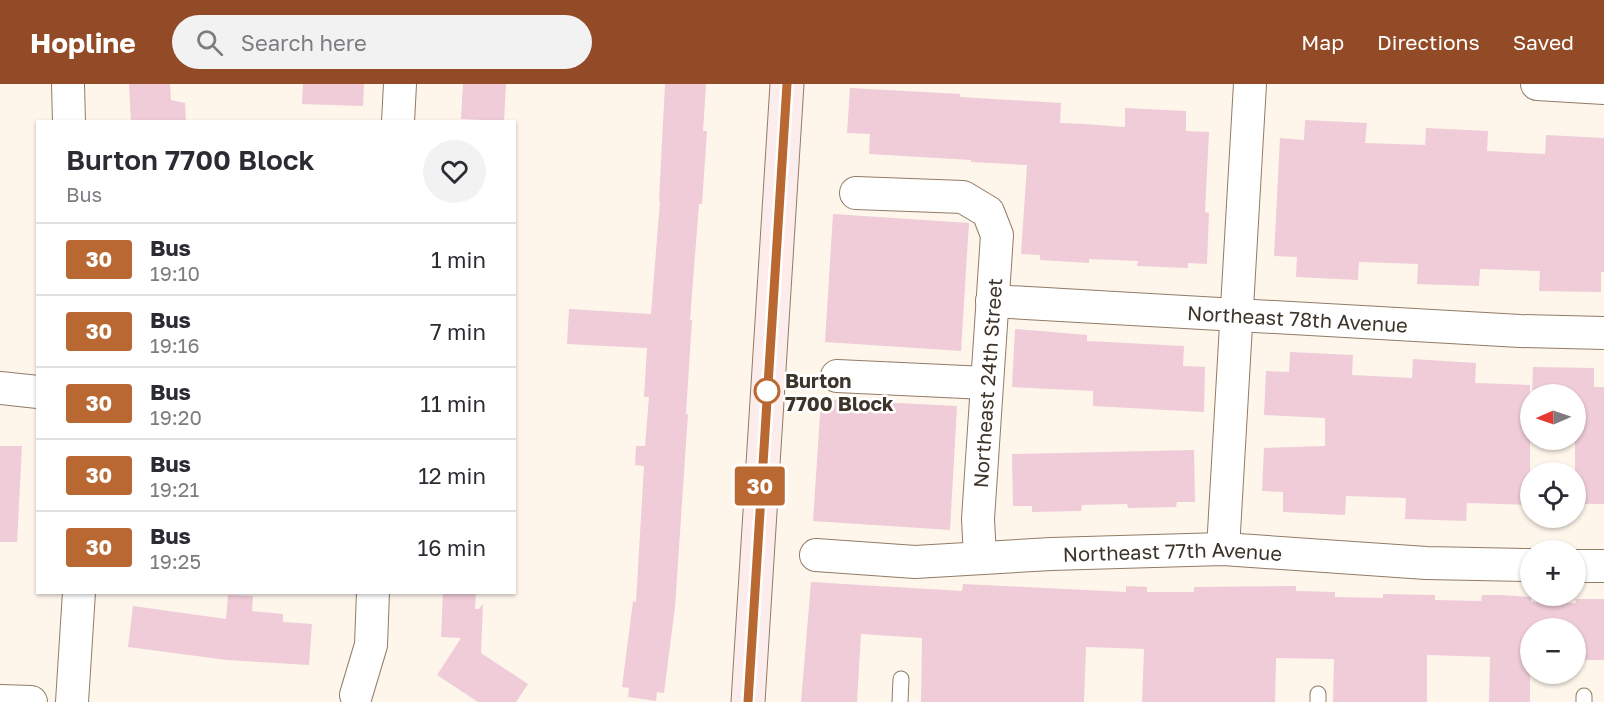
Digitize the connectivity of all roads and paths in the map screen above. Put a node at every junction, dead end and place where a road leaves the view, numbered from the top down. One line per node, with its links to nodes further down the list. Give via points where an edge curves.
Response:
1 (68, 84): 7 (street)
2 (400, 84): 8 (street)
3 (787, 84): 30 (main road)
4 (1250, 84): 11 (street)
5 (1537, 84): 6 (street)
6 (1604, 88)
7 (69, 120)
8 (398, 120)
9 (856, 193): 10 (street, Northeast 24th Street, via 963,197 988,212 997,235)
10 (992, 301): 11 (street, Northeast 78th Avenue); 14 (street, Northeast 24th Street)
11 (1236, 314): 12 (street, Northeast 78th Avenue); 17 (street)
12 (1604, 333)
13 (837, 376): 14 (street)
14 (986, 383): 19 (street, Northeast 24th Street, via 978,519)
15 (0, 388): 16 (street)
16 (36, 392)
17 (1223, 549): 19 (street, Northeast 77th Avenue); 20 (street, Northeast 77th Avenue, via 1426,563)
18 (816, 555): 19 (street, Northeast 77th Avenue, via 915,562)
19 (980, 557)
20 (1520, 565)
21 (1586, 566): 22 (street)
22 (1604, 566)
23 (79, 594): 29 (street)
24 (374, 594): 26 (street, via 371,645)
25 (901, 679): 31 (lane)
26 (357, 700)
27 (0, 701): 28 (street)
28 (31, 702)
29 (72, 702)
30 (748, 702)
31 (900, 702)

